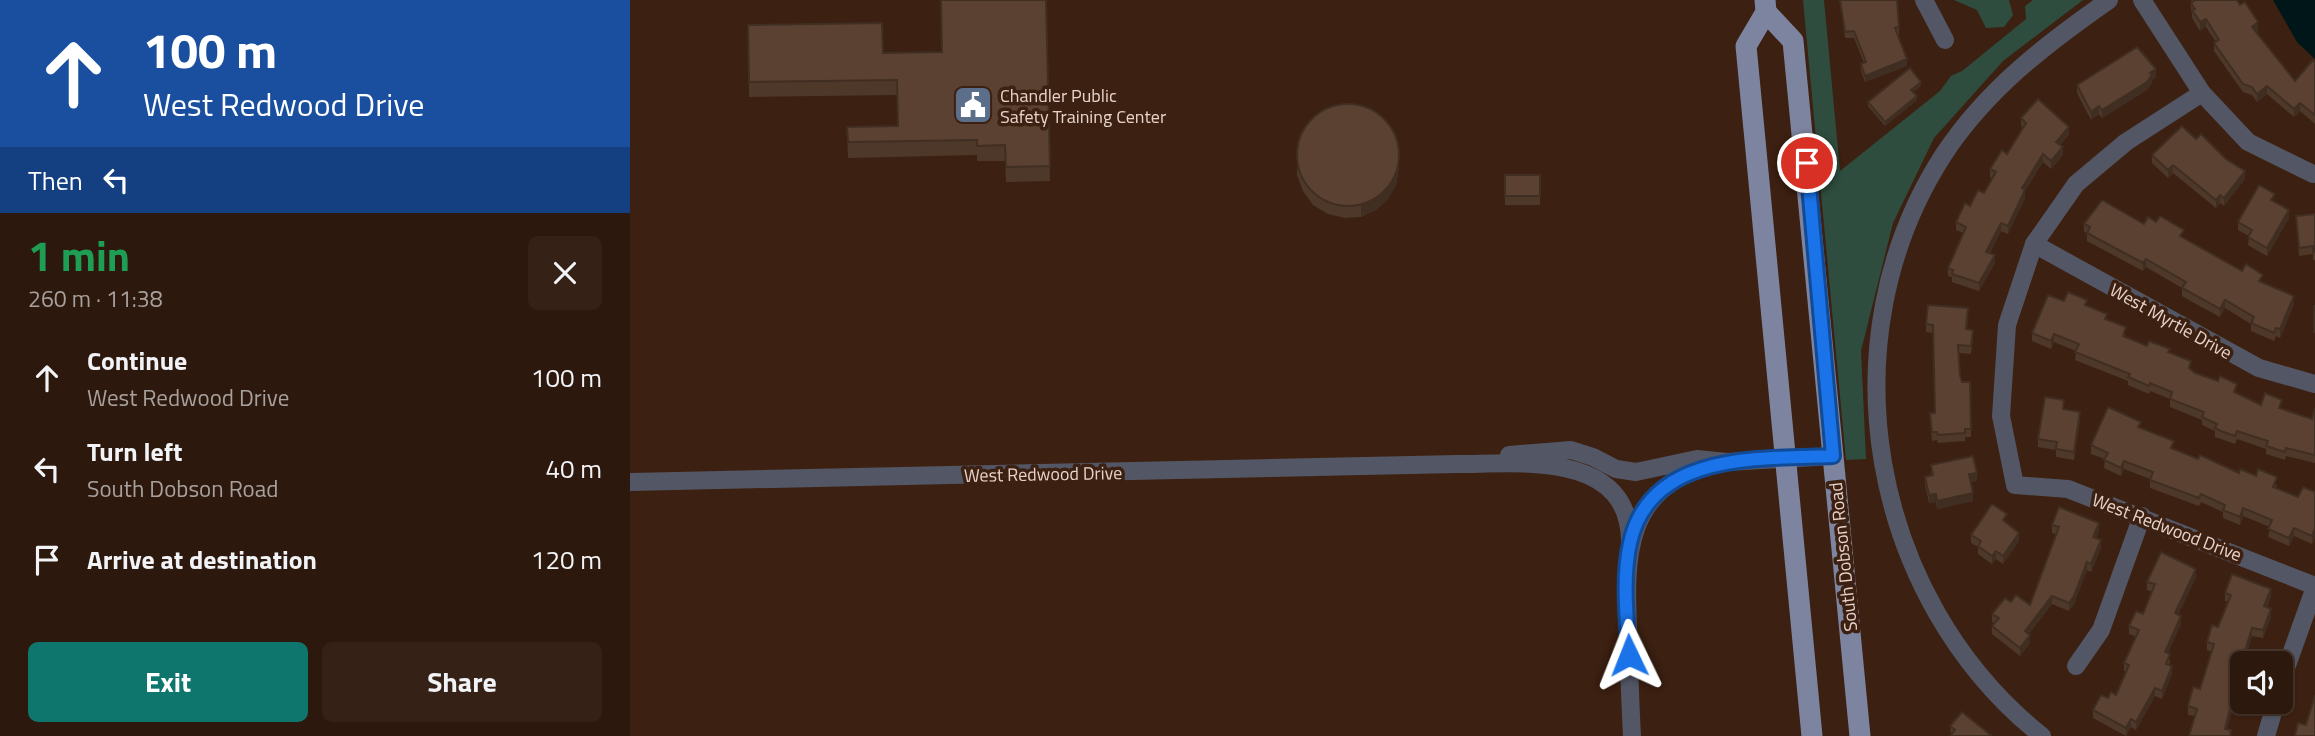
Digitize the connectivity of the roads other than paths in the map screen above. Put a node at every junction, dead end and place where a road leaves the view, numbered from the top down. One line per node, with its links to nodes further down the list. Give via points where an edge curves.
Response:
1 (1924, 0): 5 (street)
2 (2109, 0): 24 (street, via 2003,82 1944,155 1900,244 1878,350 1880,452 1892,509 1911,565 1936,613 1979,677)
3 (2142, 0): 6 (street)
4 (1765, 6): 10 (main road, South Dobson Road, via 1793,41); 11 (main road, South Dobson Road, via 1746,46)
5 (1945, 40)
6 (2202, 93): 7 (street, via 2248,142); 8 (street, via 2126,142 2076,184)
7 (2313, 174)
8 (2034, 244): 9 (street, West Myrtle Drive, via 2259,368); 15 (street, West Redwood Drive, via 2007,325 2001,416 2015,485 2068,489)
9 (2315, 384)
10 (1833, 456): 11 (street, West Redwood Drive); 23 (main road, South Dobson Road)
11 (1786, 458): 12 (street, West Redwood Drive); 22 (main road, South Dobson Road)
12 (1727, 461): 13 (street, West Redwood Drive, via 1682,460 1649,471 1626,472 1584,453 1559,450); 16 (street, via 1685,474 1667,487 1646,508)
13 (1457, 464): 14 (street, West Redwood Drive); 16 (street, West Redwood Drive, via 1556,466 1593,477 1622,503)
14 (630, 482)
15 (2142, 516): 17 (street, West Redwood Drive); 19 (street, via 2101,630)
16 (1630, 540): 21 (street, via 1626,575)
17 (2315, 586): 18 (street)
18 (2292, 651)
19 (2076, 666)
20 (2272, 714): 25 (street)
21 (1632, 736)
22 (1812, 736)
23 (1860, 736)
24 (2042, 736)
25 (2266, 736)

